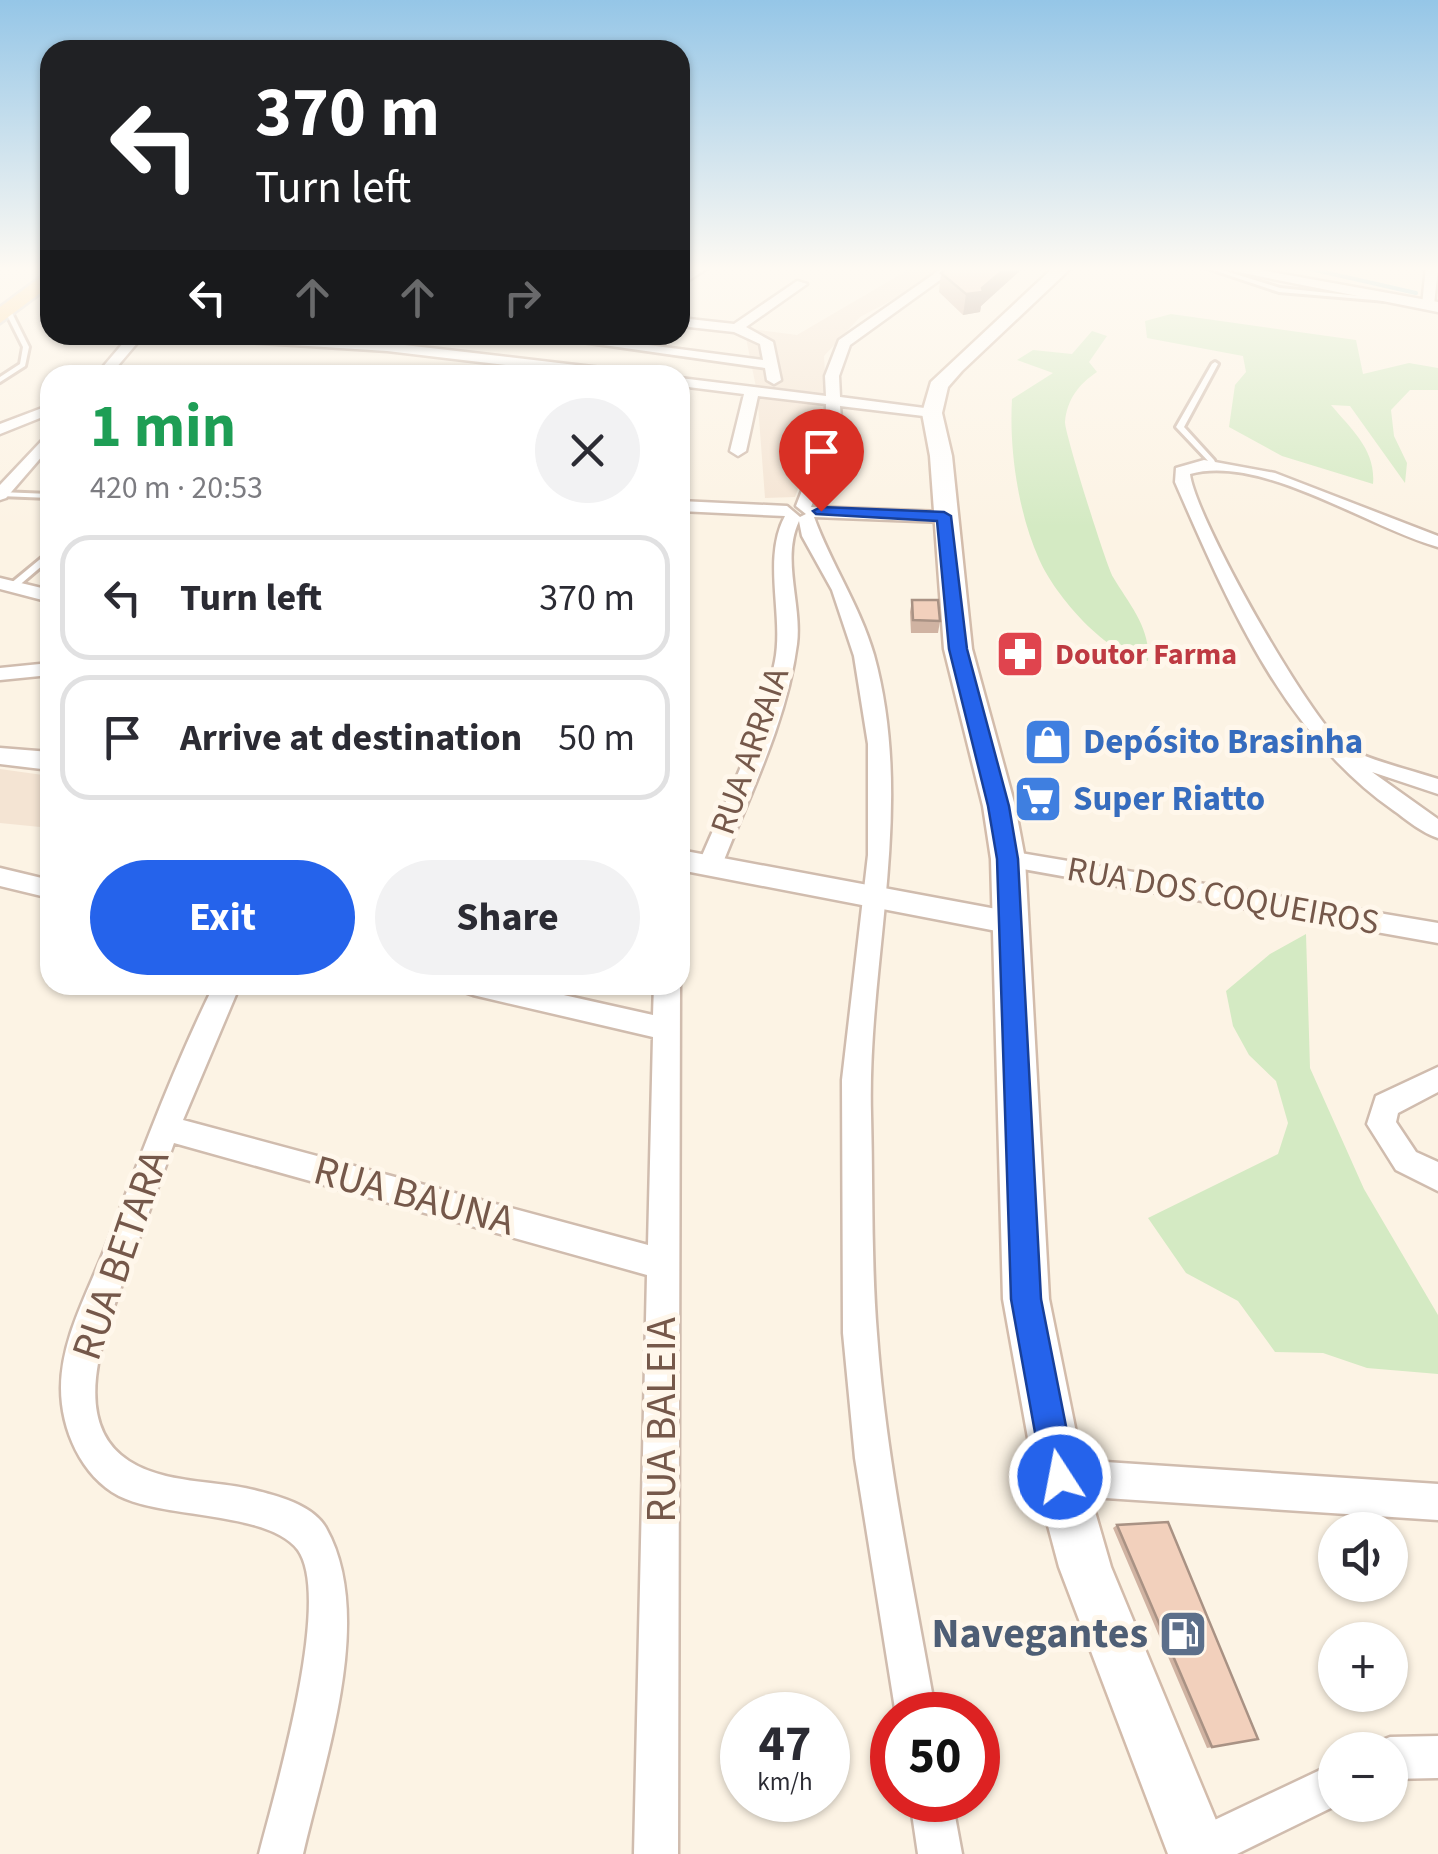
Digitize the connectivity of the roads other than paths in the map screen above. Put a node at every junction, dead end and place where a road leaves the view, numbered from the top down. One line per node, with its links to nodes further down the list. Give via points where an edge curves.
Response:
1 (25, 354): 12 (lane, via 24,365)
2 (443, 354): 3 (street)
3 (449, 354): 9 (street); 10 (street)
4 (679, 354): 11 (street)
5 (768, 354): 11 (street)
6 (840, 354): 16 (street, RUA ARRAIA, via 832,376)
7 (970, 354): 18 (main road, via 938,386)
8 (1216, 364): 22 (lane, via 1180,428)
9 (455, 365)
10 (537, 365)
11 (772, 366): 15 (street)
12 (0, 380)
13 (690, 383): 14 (street)
14 (752, 392): 15 (street); 21 (street)
15 (778, 395): 16 (street)
16 (835, 403): 18 (street); 26 (street, RUA ARRAIA, via 827,453)
17 (40, 413): 19 (street)
18 (932, 413): 27 (main road)
19 (0, 429)
20 (40, 448): 23 (street)
21 (738, 451)
22 (1211, 462): 28 (street, via 1259,472); 35 (street, via 1182,471 1182,482 1223,572 1315,726)
23 (0, 494): 24 (lane)
24 (40, 496)
25 (690, 504): 26 (street)
26 (801, 513): 27 (street); 40 (street, RUA ARRAIA, via 786,540 788,638 778,681); 45 (street, via 841,590 867,673 882,792)
27 (944, 516): 41 (main road, via 958,649)
28 (1438, 542)
29 (40, 561): 30 (lane)
30 (6, 585): 31 (street)
31 (40, 594)
32 (40, 670): 33 (street)
33 (0, 674)
34 (0, 756): 36 (street)
35 (1342, 756): 37 (street); 38 (street)
36 (40, 760)
37 (1430, 785): 38 (street, via 1400,792)
38 (1403, 805): 39 (street)
39 (1438, 830)
40 (690, 858)
41 (1008, 859): 46 (main road); 47 (street, RUA DOS COQUEIROS)
42 (690, 862): 45 (street)
43 (0, 878): 44 (street)
44 (40, 887)
45 (874, 896): 46 (street); 58 (street, via 856,1080 860,1333 873,1458)
46 (1007, 922): 56 (main road, via 1026,1299)
47 (1438, 932)
48 (223, 995): 53 (street, RUA BETARA)
49 (517, 995): 51 (street)
50 (668, 995): 51 (street, RUA BALEIA)
51 (666, 1029): 55 (street, RUA BALEIA)
52 (1438, 1079): 54 (street, via 1386,1105 1381,1124 1406,1161)
53 (166, 1128): 55 (street, RUA BAUNA); 64 (street, RUA BETARA, via 78,1375 84,1429 112,1472 156,1489 282,1516 311,1536 328,1579 329,1634)
54 (1438, 1177)
55 (664, 1264): 65 (street, RUA BALEIA)
56 (1060, 1477): 57 (street); 63 (main road, via 1123,1669)
57 (1438, 1502)
58 (912, 1692)
59 (1438, 1757): 60 (street)
60 (1408, 1758)
61 (1318, 1792): 63 (street)
62 (935, 1822): 66 (street)
63 (1199, 1852)
64 (280, 1854)
65 (656, 1854)
66 (940, 1854)

